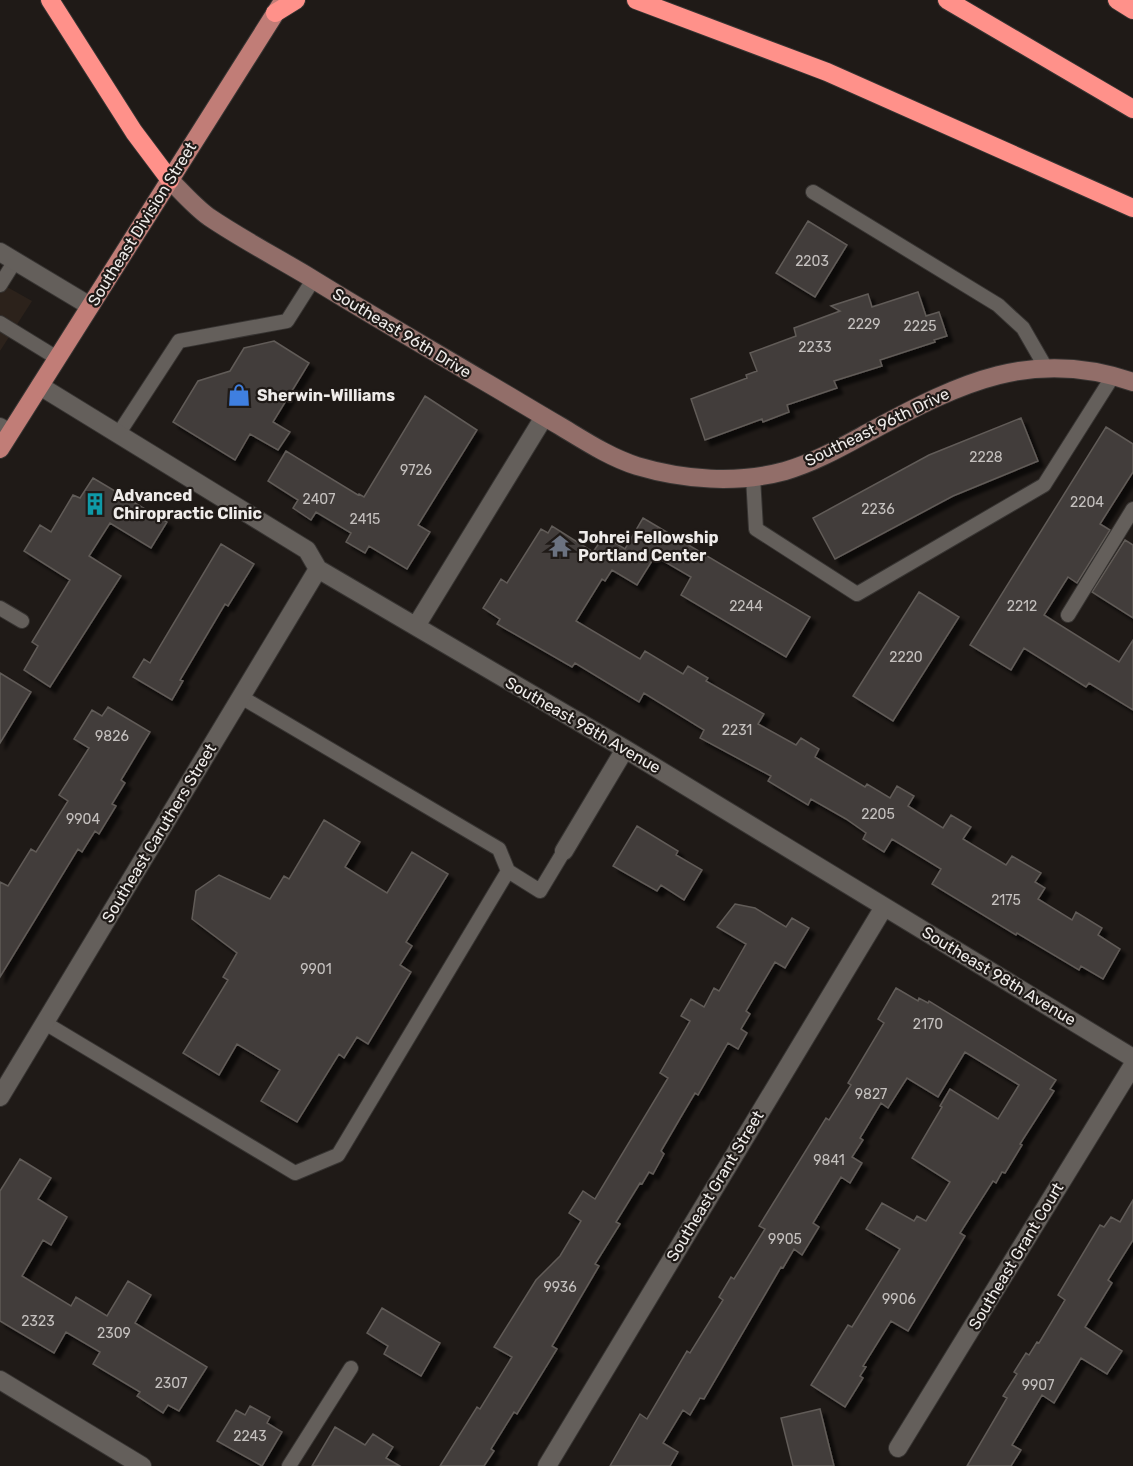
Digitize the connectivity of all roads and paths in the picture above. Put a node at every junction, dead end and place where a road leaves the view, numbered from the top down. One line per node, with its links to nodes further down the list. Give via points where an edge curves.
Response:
1 (50, 0): 9 (highway, via 134,132)
2 (296, 0): 6 (highway)
3 (636, 0): 11 (highway, via 827,72)
4 (947, 0): 8 (highway)
5 (1117, 0): 7 (highway)
6 (279, 7): 9 (main road, Southeast Division Street)
7 (1133, 10)
8 (1133, 110)
9 (170, 180): 13 (street, Southeast 96th Drive, via 207,216); 15 (main road, Southeast Division Street)
10 (813, 192): 18 (lane, via 998,305 1023,328)
11 (1133, 208)
12 (8, 256): 14 (lane); 15 (street)
13 (313, 280): 22 (street, Southeast 96th Drive); 24 (lane, via 287,321 178,341)
14 (0, 285)
15 (90, 306): 17 (main road, Southeast Division Street)
16 (0, 323): 17 (lane)
17 (57, 358): 21 (main road, Southeast Division Street)
18 (1046, 368): 19 (street, Southeast 96th Drive); 26 (street, Southeast 96th Drive, via 976,380 918,405 813,461)
19 (1113, 376): 20 (street, Southeast 96th Drive); 26 (lane, via 1044,485 857,594 756,529)
20 (1133, 382)
21 (40, 386): 23 (main road, Southeast Division Street); 24 (street, Southeast 98th Avenue)
22 (544, 417): 26 (street, Southeast 96th Drive, via 609,454 651,470 701,478); 32 (street)
23 (5, 428): 25 (main road, Southeast Division Street)
24 (118, 433): 28 (street, Southeast 98th Avenue, via 307,550)
25 (0, 449)
26 (753, 477)
27 (1133, 509): 30 (lane)
28 (318, 569): 32 (street, Southeast 98th Avenue); 33 (street, Southeast Caruthers Street)
29 (0, 608): 31 (lane)
30 (1068, 615)
31 (22, 621)
32 (416, 626): 34 (street, Southeast 98th Avenue)
33 (241, 697): 36 (lane, via 499,849); 38 (street, Southeast Caruthers Street)
34 (625, 749): 35 (street); 37 (street, Southeast 98th Avenue)
35 (564, 851): 36 (lane, via 540,891)
36 (508, 871): 38 (lane, via 338,1155 295,1173)
37 (884, 907): 39 (street, Southeast 98th Avenue); 47 (street, Southeast Grant Street)
38 (45, 1023): 41 (street, Southeast Caruthers Street)
39 (1133, 1058)
40 (1133, 1065): 44 (street, Southeast Grant Court)
41 (0, 1097)
42 (351, 1368): 46 (lane)
43 (0, 1380): 45 (street)
44 (898, 1448)
45 (142, 1466)
46 (289, 1466)
47 (547, 1466)

